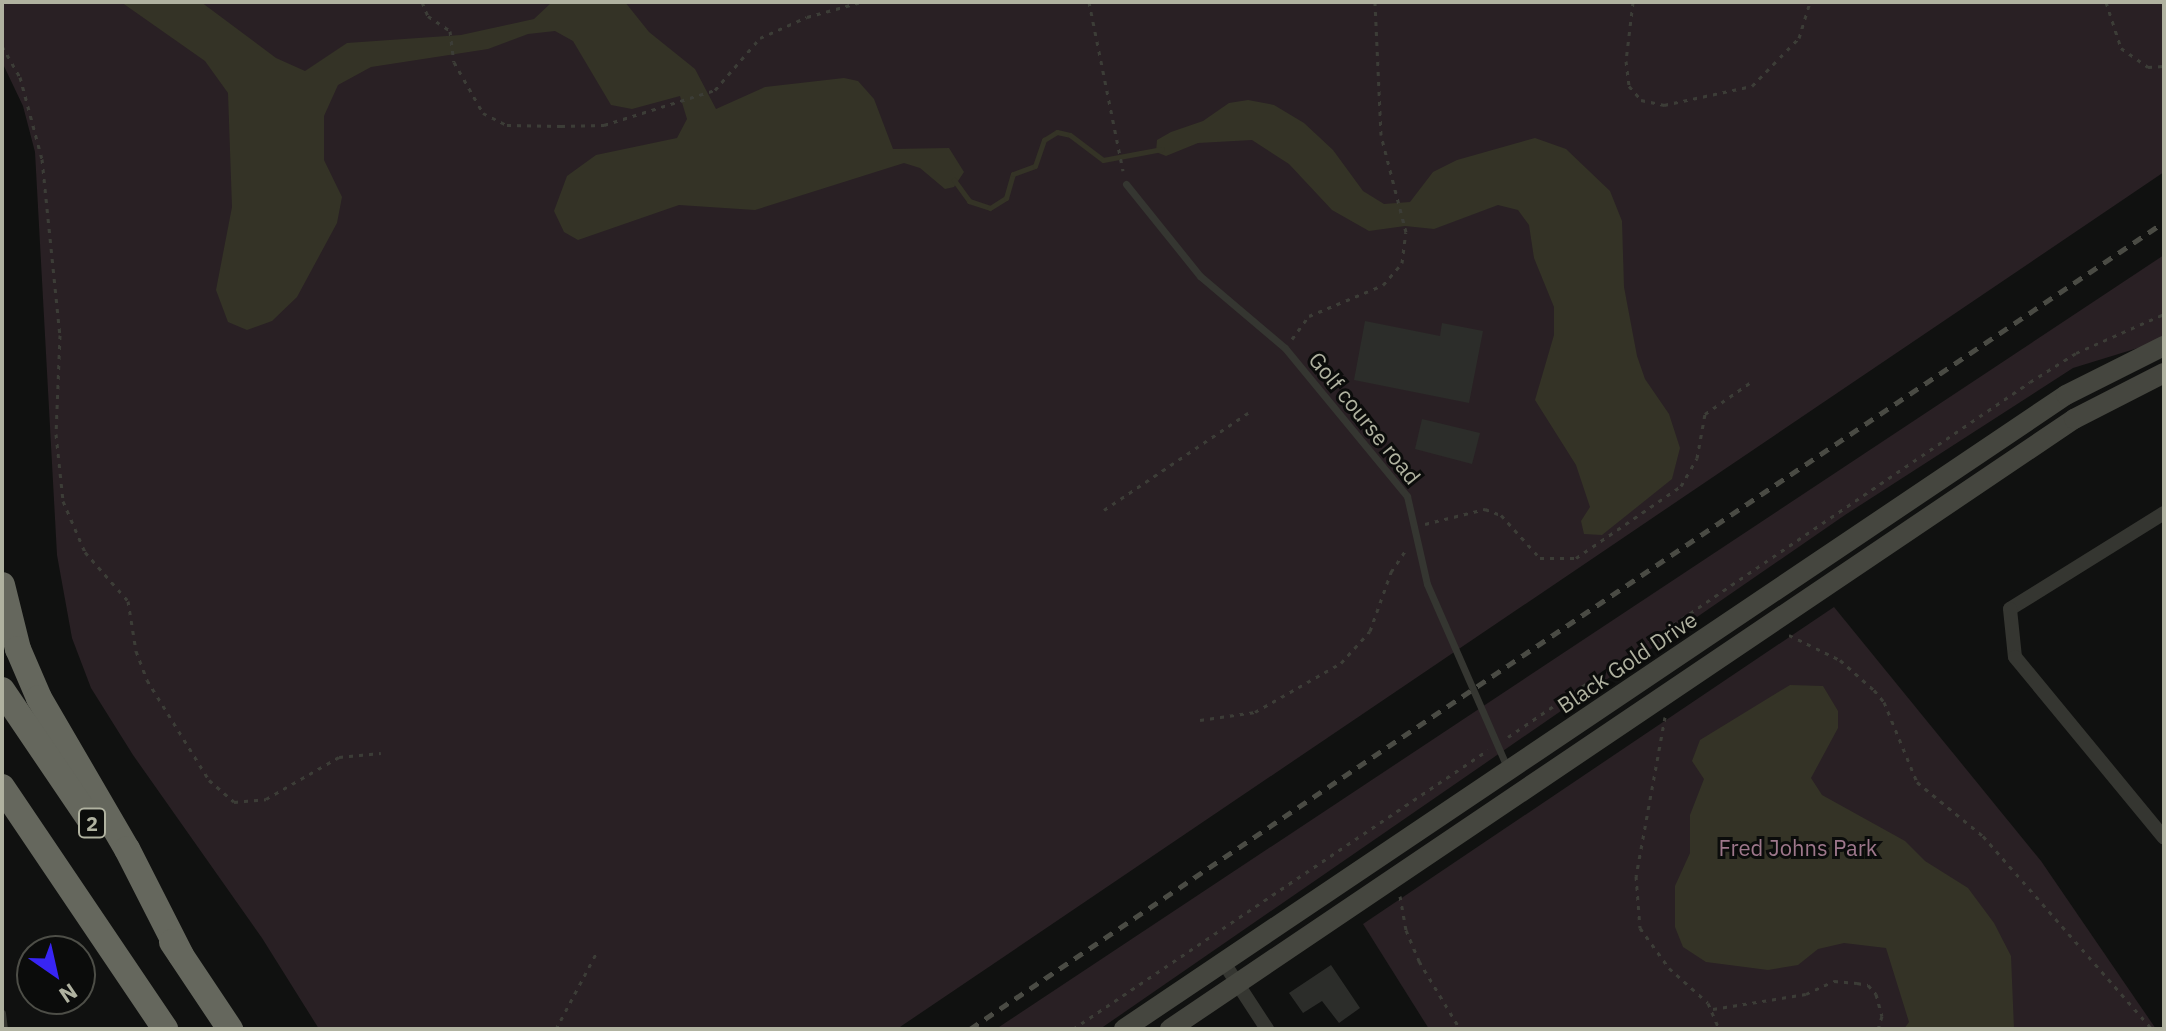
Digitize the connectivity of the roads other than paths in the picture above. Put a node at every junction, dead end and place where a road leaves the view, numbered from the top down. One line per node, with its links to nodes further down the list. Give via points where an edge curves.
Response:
1 (1126, 184): 7 (lane, Golf course road, via 1200,276 1285,348 1398,483 1417,525 1427,584)
2 (2164, 346): 7 (main road, Black Gold Drive, via 2066,395)
3 (2164, 373): 12 (main road, via 2074,419)
4 (2164, 513): 9 (street, via 2010,609 2015,657)
5 (2, 585): 10 (highway, via 18,649 39,698)
6 (2, 690): 10 (highway, 2)
7 (1509, 771): 11 (main road, Black Gold Drive)
8 (2, 787): 15 (highway)
9 (2164, 838)
10 (181, 955): 16 (highway, 2)
11 (1224, 963): 12 (street); 17 (main road, Black Gold Drive)
12 (1238, 984): 18 (main road); 19 (street)
13 (2, 1013): 14 (lane)
14 (4, 1029)
15 (165, 1029)
16 (230, 1029)
17 (1124, 1029)
18 (1170, 1029)
19 (1267, 1029)

